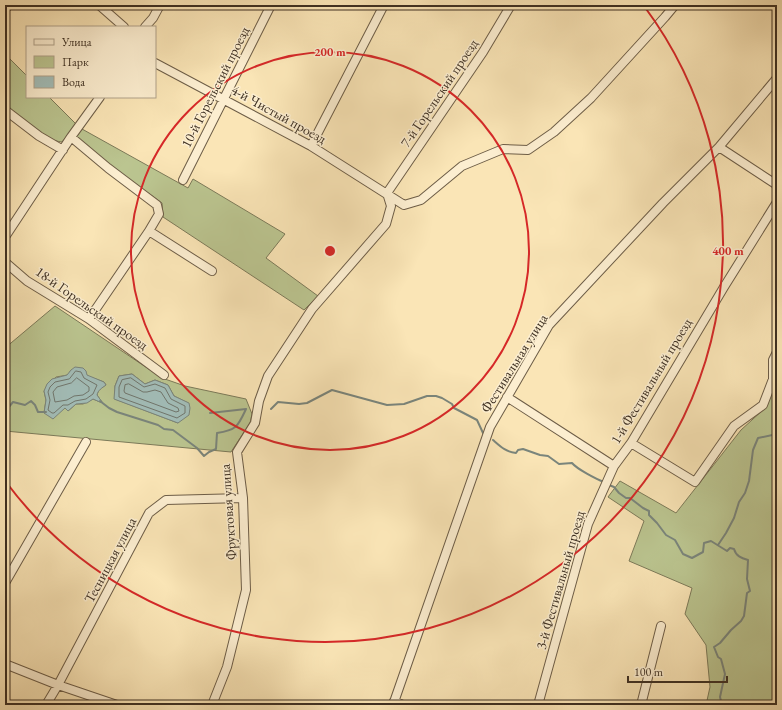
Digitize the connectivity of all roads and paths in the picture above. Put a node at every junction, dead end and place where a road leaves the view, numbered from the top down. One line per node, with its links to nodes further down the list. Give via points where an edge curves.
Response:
1 (9, 5): 8 (street)
2 (99, 5): 9 (street)
3 (160, 5): 10 (street)
4 (271, 5): 14 (street, 10-й Горельский проезд)
5 (384, 5): 17 (street)
6 (511, 5): 22 (street, 7-й Горельский проезд, via 483,52)
7 (672, 6): 22 (street, 4-й Чистый проезд, via 591,98 554,132 528,150 503,149 462,166 421,200 404,205)
8 (5, 9)
9 (123, 26)
10 (146, 26)
11 (156, 64): 14 (street, 4-й Чистый проезд)
12 (777, 78): 18 (street, Фестивальная улица)
13 (99, 98): 16 (street)
14 (223, 99): 17 (street, 4-й Чистый проезд); 20 (street, 10-й Горельский проезд)
15 (5, 110): 19 (street, via 39,136)
16 (71, 137): 19 (street); 24 (street, via 158,205 159,214)
17 (311, 146): 22 (street, 4-й Чистый проезд)
18 (719, 147): 21 (street); 31 (street, Фестивальная улица, via 663,203 550,325)
19 (63, 150): 25 (street)
20 (183, 180)
21 (777, 185)
22 (387, 193): 35 (street, Фруктовая улица, via 391,206 386,224 312,309 268,376 259,401 255,423 237,452)
23 (777, 202): 33 (street, 1-й Фестивальный проезд)
24 (149, 231): 27 (street); 28 (street)
25 (5, 237)
26 (5, 262): 28 (street, 18-й Горельский проезд, via 28,281)
27 (212, 272)
28 (89, 320): 30 (street, 18-й Горельский проезд)
29 (777, 352): 33 (street, via 772,360 773,379 763,405 734,426 695,482)
30 (164, 375)
31 (507, 397): 34 (street, 1-й Фестивальный проезд); 40 (street, Фестивальная улица, via 490,427)
32 (86, 442): 36 (street)
33 (631, 443): 34 (street, 1-й Фестивальный проезд)
34 (614, 466): 45 (street, 3-й Фестивальный проезд, via 588,524)
35 (243, 498): 39 (street, Тесницкая улица, via 166,500 149,513); 43 (street, Фруктовая улица, via 246,590 227,667)
36 (5, 583)
37 (661, 626): 46 (street)
38 (5, 664): 39 (street)
39 (58, 685): 41 (street, Тесницкая улица); 42 (street)
40 (394, 703): 44 (street)
41 (46, 705)
42 (117, 705)
43 (212, 705)
44 (403, 705)
45 (538, 705)
46 (641, 705)

